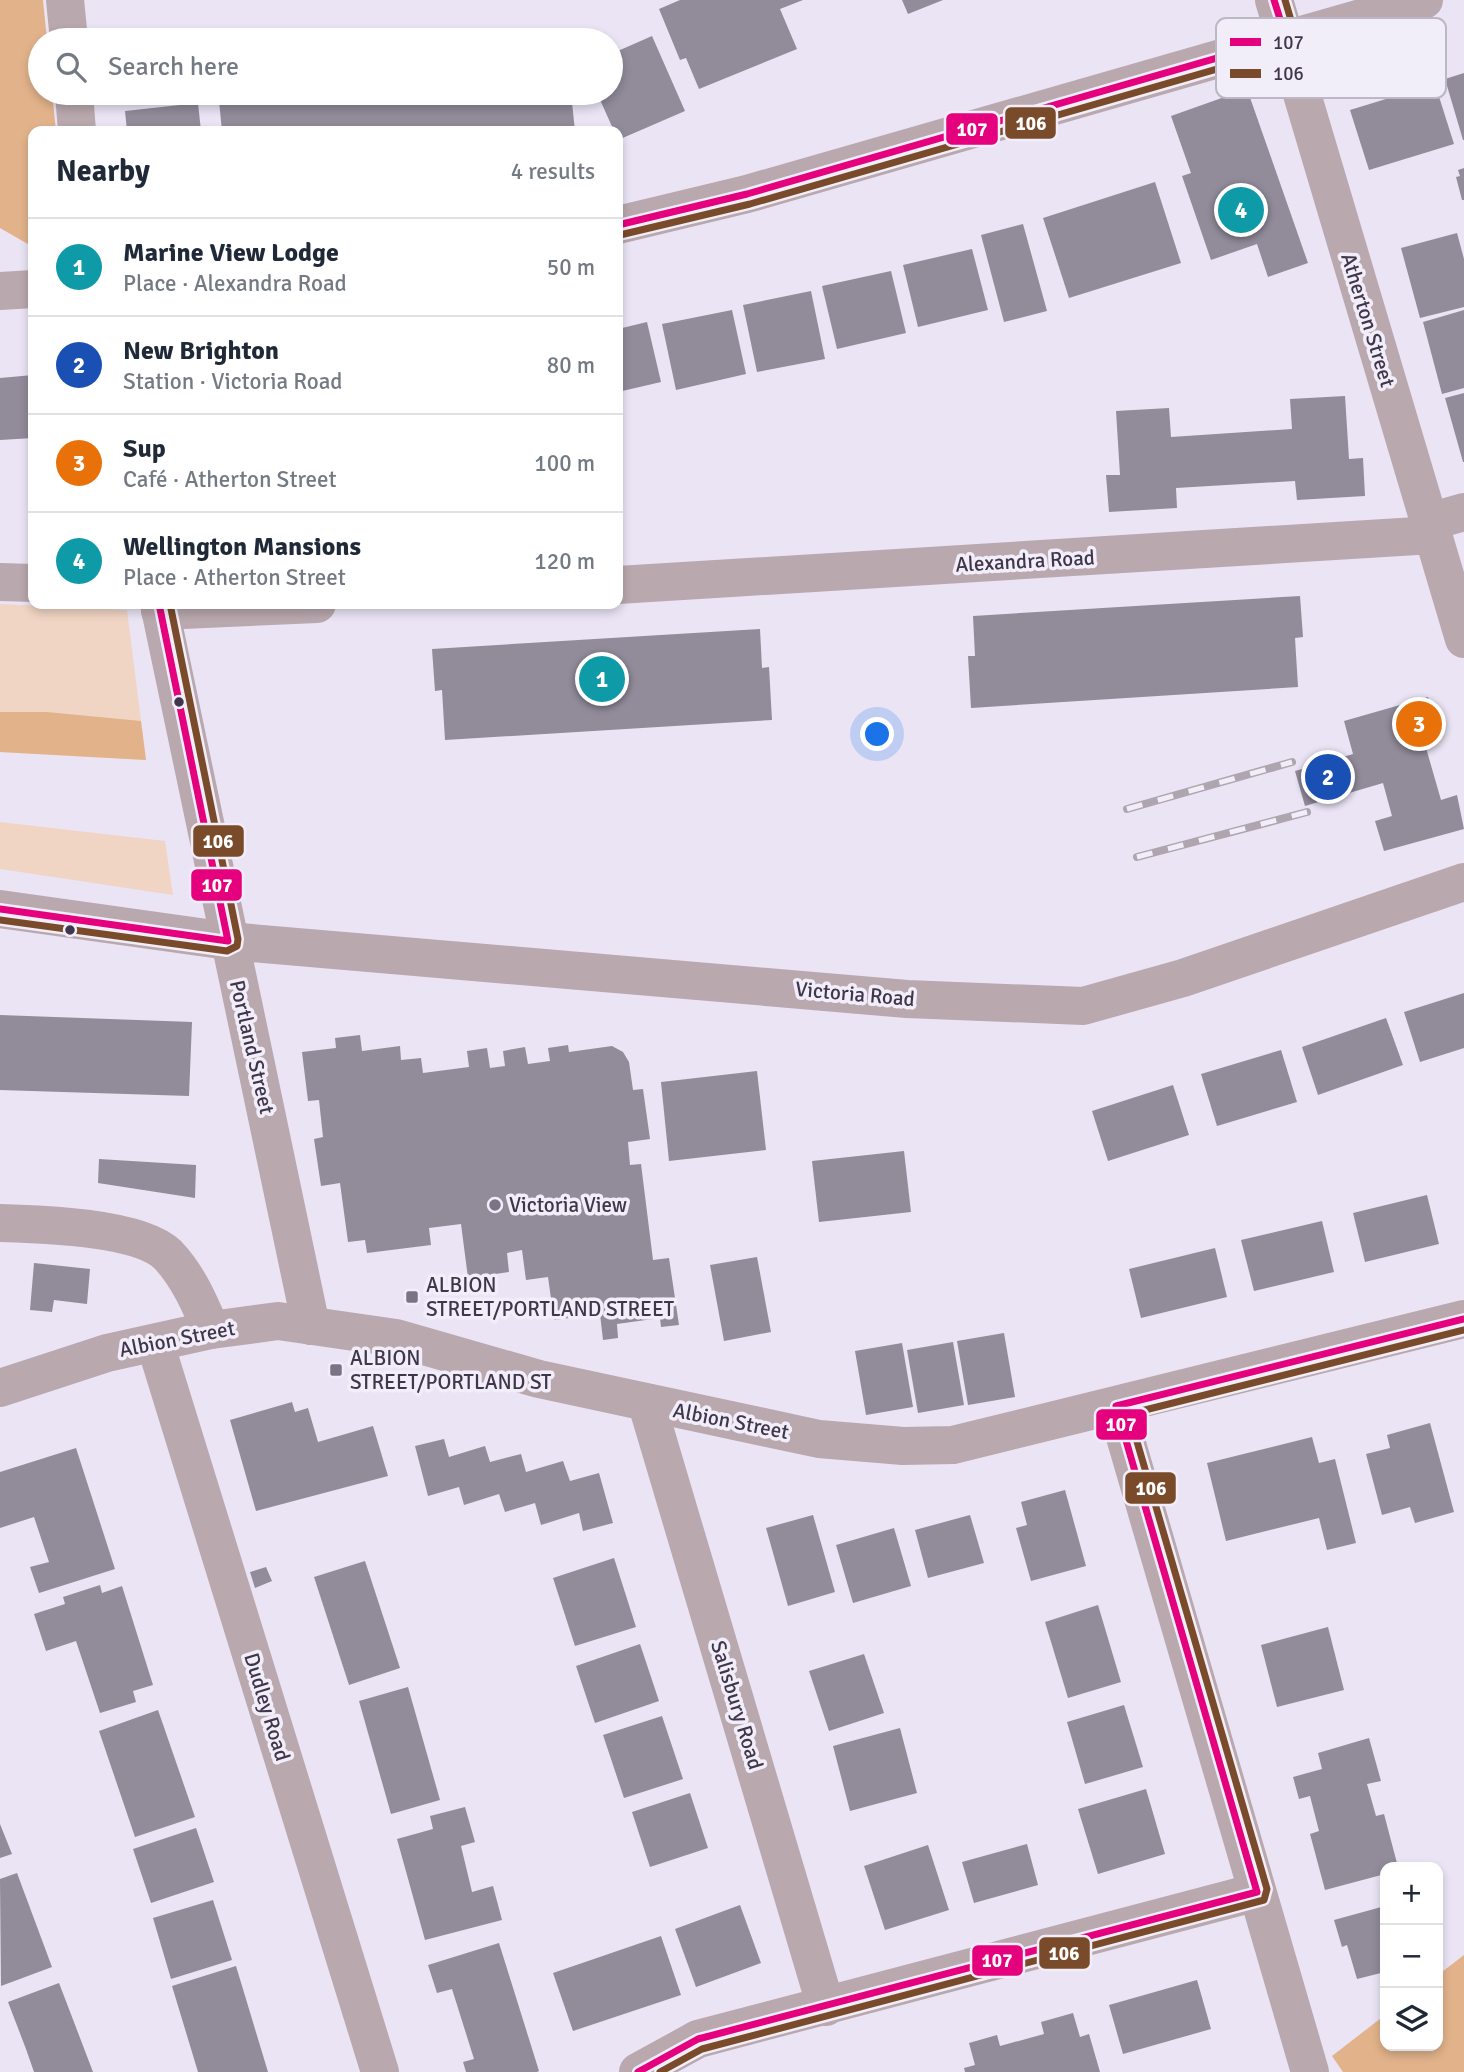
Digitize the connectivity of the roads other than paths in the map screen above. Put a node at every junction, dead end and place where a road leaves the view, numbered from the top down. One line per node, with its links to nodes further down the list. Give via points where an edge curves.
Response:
1 (65, 0): 6 (street)
2 (1274, 0): 4 (street, Atherton Street)
3 (1424, 0): 5 (street)
4 (1280, 18)
5 (1359, 18)
6 (68, 28)
7 (1216, 58): 11 (street, via 747,194)
8 (1305, 98): 14 (street, Atherton Street)
9 (75, 105): 10 (street)
10 (77, 126)
11 (623, 224)
12 (28, 289): 13 (street)
13 (0, 291)
14 (1442, 523): 17 (street, Alexandra Road); 19 (street, Atherton Street)
15 (0, 582): 16 (street)
16 (28, 583)
17 (623, 585)
18 (159, 609): 22 (street, Portland Street)
19 (1464, 639)
20 (1464, 882): 22 (street, Victoria Road, via 1183,978 1083,1006 907,999)
21 (0, 909): 22 (street, Victoria Road)
22 (228, 941): 25 (street, Portland Street)
23 (0, 1223): 26 (street, via 116,1233 166,1254 195,1291)
24 (1464, 1319): 30 (street, Albion Street)
25 (310, 1325): 26 (street, Albion Street, via 278,1321); 29 (street, Albion Street, via 396,1338)
26 (211, 1330): 27 (street, Albion Street)
27 (155, 1343): 28 (street, Albion Street, via 107,1353); 33 (street, Dudley Road)
28 (0, 1388)
29 (647, 1404): 30 (street, Albion Street, via 819,1438 903,1447 953,1445); 32 (street, Salisbury Road)
30 (1116, 1406): 31 (street)
31 (1258, 1892): 32 (street); 35 (street)
32 (826, 2007): 34 (street, via 698,2039)
33 (380, 2072)
34 (638, 2072)
35 (1310, 2072)

